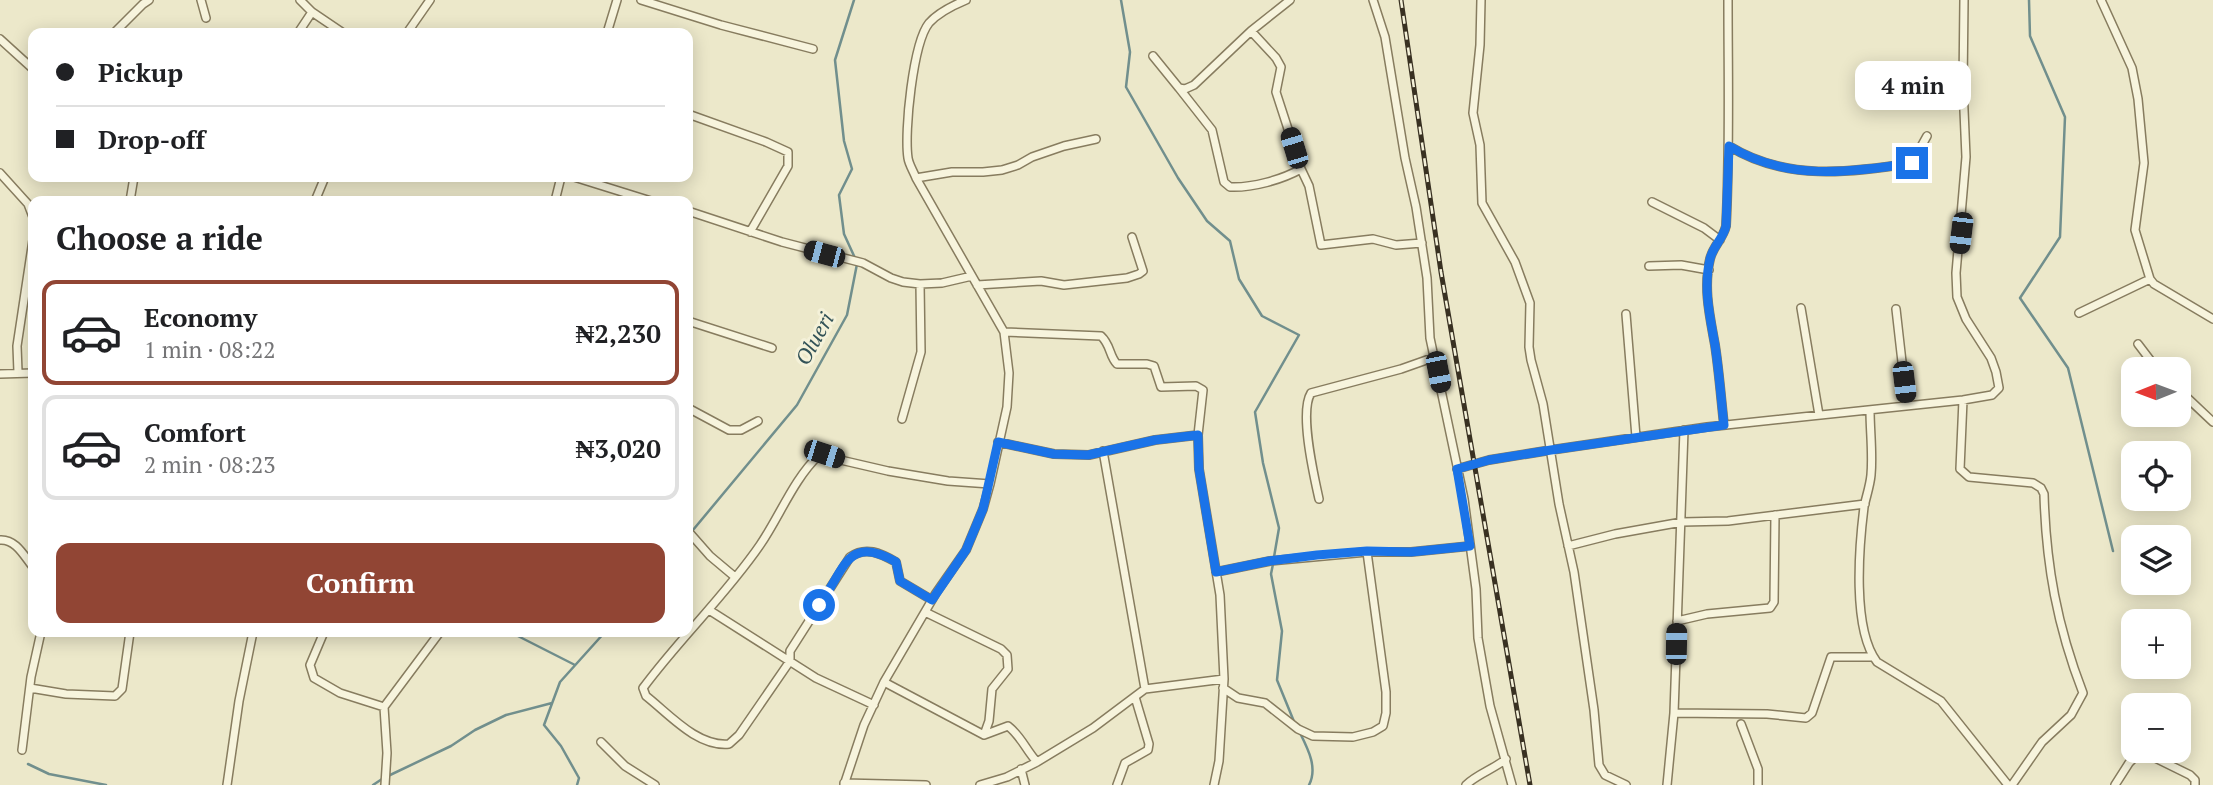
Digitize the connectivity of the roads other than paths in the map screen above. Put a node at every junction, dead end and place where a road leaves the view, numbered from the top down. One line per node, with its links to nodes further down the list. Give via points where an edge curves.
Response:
1 (149, 0): 16 (street)
2 (201, 0): 15 (street)
3 (300, 0): 14 (street)
4 (430, 0): 19 (street)
5 (617, 0): 20 (street)
6 (641, 0): 23 (street)
7 (966, 0): 33 (street, via 928,24 919,44 908,132 908,158)
8 (1290, 0): 21 (street)
9 (1373, 0): 42 (street, via 1385,37)
10 (1481, 0): 78 (street, via 1473,113 1480,145 1482,203 1515,262 1530,303 1529,347)
11 (1728, 0): 30 (street)
12 (1964, 0): 64 (street, via 1966,157 1955,273 1957,297 1991,358 1999,388 1992,395)
13 (2101, 0): 47 (street, via 2132,68 2138,99 2144,163 2135,230)
14 (312, 12): 17 (street); 18 (street)
15 (206, 18)
16 (119, 28)
17 (301, 28)
18 (336, 28)
19 (410, 28)
20 (609, 28)
21 (1251, 30): 26 (street, via 1194,85); 31 (street, via 1281,67 1276,92)
22 (0, 39): 25 (street)
23 (813, 49)
24 (1153, 56): 26 (street)
25 (28, 64)
26 (1178, 88): 31 (street, via 1212,130 1224,182 1230,187 1276,179)
27 (693, 116): 39 (street, via 788,152 788,166)
28 (1927, 136): 30 (street, via 1912,163 1837,173 1758,160)
29 (1096, 139): 33 (street, via 1054,149 1002,170)
30 (1729, 146): 41 (street, via 1726,226)
31 (1301, 169): 42 (street, via 1321,245 1373,239 1396,245)
32 (0, 173): 37 (street)
33 (916, 178): 46 (street)
34 (590, 182): 35 (street)
35 (635, 196)
36 (1652, 202): 41 (street)
37 (28, 204)
38 (693, 213): 39 (street)
39 (750, 232): 48 (street)
40 (1132, 237): 49 (street, via 1143,271 1127,278 1065,285 1041,281)
41 (1720, 240): 44 (street)
42 (1422, 243): 59 (street)
43 (1649, 267): 44 (street, via 1681,265)
44 (1709, 270): 73 (street, via 1707,302)
45 (28, 273): 61 (street, via 17,346)
46 (972, 276): 48 (street); 49 (street)
47 (2150, 279): 53 (street); 54 (street)
48 (920, 284): 70 (street, via 920,352)
49 (977, 285): 56 (street)
50 (1801, 309): 69 (street)
51 (1896, 309): 66 (street)
52 (1626, 313): 76 (street)
53 (2080, 313)
54 (2213, 318)
55 (693, 323): 58 (street)
56 (1004, 332): 75 (street, via 1101,336 1117,364 1154,366 1161,387 1200,387); 77 (street, via 1007,408)
57 (2138, 344): 60 (street)
58 (772, 348)
59 (1435, 357): 80 (street); 82 (street, via 1311,393 1307,422)
60 (2148, 357)
61 (18, 372): 62 (street); 63 (street)
62 (0, 373)
63 (28, 373)
64 (1963, 400): 66 (street); 136 (street, via 1960,469 1969,477 2034,483 2044,494 2055,604 2082,693 2071,715 2042,742)
65 (2191, 401): 72 (street)
66 (1907, 406): 67 (street)
67 (1870, 410): 69 (street); 83 (street, via 1871,475)
68 (693, 411): 71 (street, via 729,430 741,430)
69 (1819, 415): 73 (street)
70 (902, 419)
71 (758, 421)
72 (2213, 422)
73 (1724, 425): 74 (street)
74 (1684, 430): 76 (street); 85 (street)
75 (1198, 435): 79 (street); 92 (street)
76 (1636, 437): 78 (street)
77 (998, 442): 79 (street, via 1054,454); 81 (street)
78 (1551, 450): 80 (street); 89 (street)
79 (1103, 451): 110 (street)
80 (1457, 469): 88 (street)
81 (990, 484): 93 (street, via 888,471 819,455 807,466 760,545); 94 (street, via 966,550)
82 (1320, 499)
83 (1865, 504): 84 (street); 105 (street, via 1861,606)
84 (1775, 514): 85 (street); 97 (street, via 1774,602 1770,608)
85 (1682, 522): 89 (street); 97 (street)
86 (693, 536): 93 (street)
87 (0, 540): 91 (street, via 13,542)
88 (1470, 546): 90 (street); 119 (street, via 1478,638 1490,706)
89 (1568, 546): 133 (street, via 1599,765 1605,775)
90 (1367, 551): 92 (street, via 1281,559); 108 (street, via 1386,692 1383,726 1353,737 1313,736 1265,703 1238,698)
91 (28, 561)
92 (1216, 572): 108 (street)
93 (735, 577): 95 (street)
94 (932, 600): 96 (street); 106 (street, via 900,581 896,562 880,552 859,551 850,557 809,617 790,651)
95 (709, 610): 98 (street); 106 (street)
96 (925, 612): 107 (street); 116 (street, via 1007,655 1008,669 992,689)
97 (1676, 621): 114 (street)
98 (693, 627)
99 (40, 637): 109 (street)
100 (129, 637): 109 (street, via 122,689 115,696)
101 (252, 637): 123 (street)
102 (319, 637): 113 (street, via 310,665 314,678 340,693)
103 (436, 637): 113 (street)
104 (683, 637): 106 (street, via 643,688 646,696 699,738 719,744 729,744 739,734)
105 (1873, 657): 114 (street, via 1831,657 1812,713 1806,718); 136 (street, via 1941,701)
106 (790, 661): 112 (street)
107 (884, 682): 112 (street); 116 (street)
108 (1224, 684): 110 (street); 130 (street)
109 (30, 688): 118 (street)
110 (1145, 689): 111 (street)
111 (1135, 697): 120 (street); 129 (street, via 1148,750 1125,763)
112 (874, 705): 122 (street)
113 (384, 707): 124 (street)
114 (1674, 712): 134 (street)
115 (1741, 724): 135 (street, via 1758,769)
116 (984, 735): 120 (street, via 1007,726 1020,736)
117 (601, 742): 125 (street, via 625,766)
118 (22, 750)
119 (1506, 759): 131 (street); 132 (street)
120 (1037, 762): 121 (street)
121 (1021, 769): 127 (street); 128 (street)
122 (844, 784): 126 (street)
123 (227, 785)
124 (385, 785)
125 (655, 785)
126 (926, 785)
127 (980, 785)
128 (1025, 785)
129 (1117, 785)
130 (1214, 785)
131 (1466, 785)
132 (1512, 785)
133 (1626, 785)
134 (1667, 785)
135 (1758, 785)
136 (2010, 785)
137 (2115, 785): 138 (street, via 2141,751 2190,775)
138 (2195, 785)

